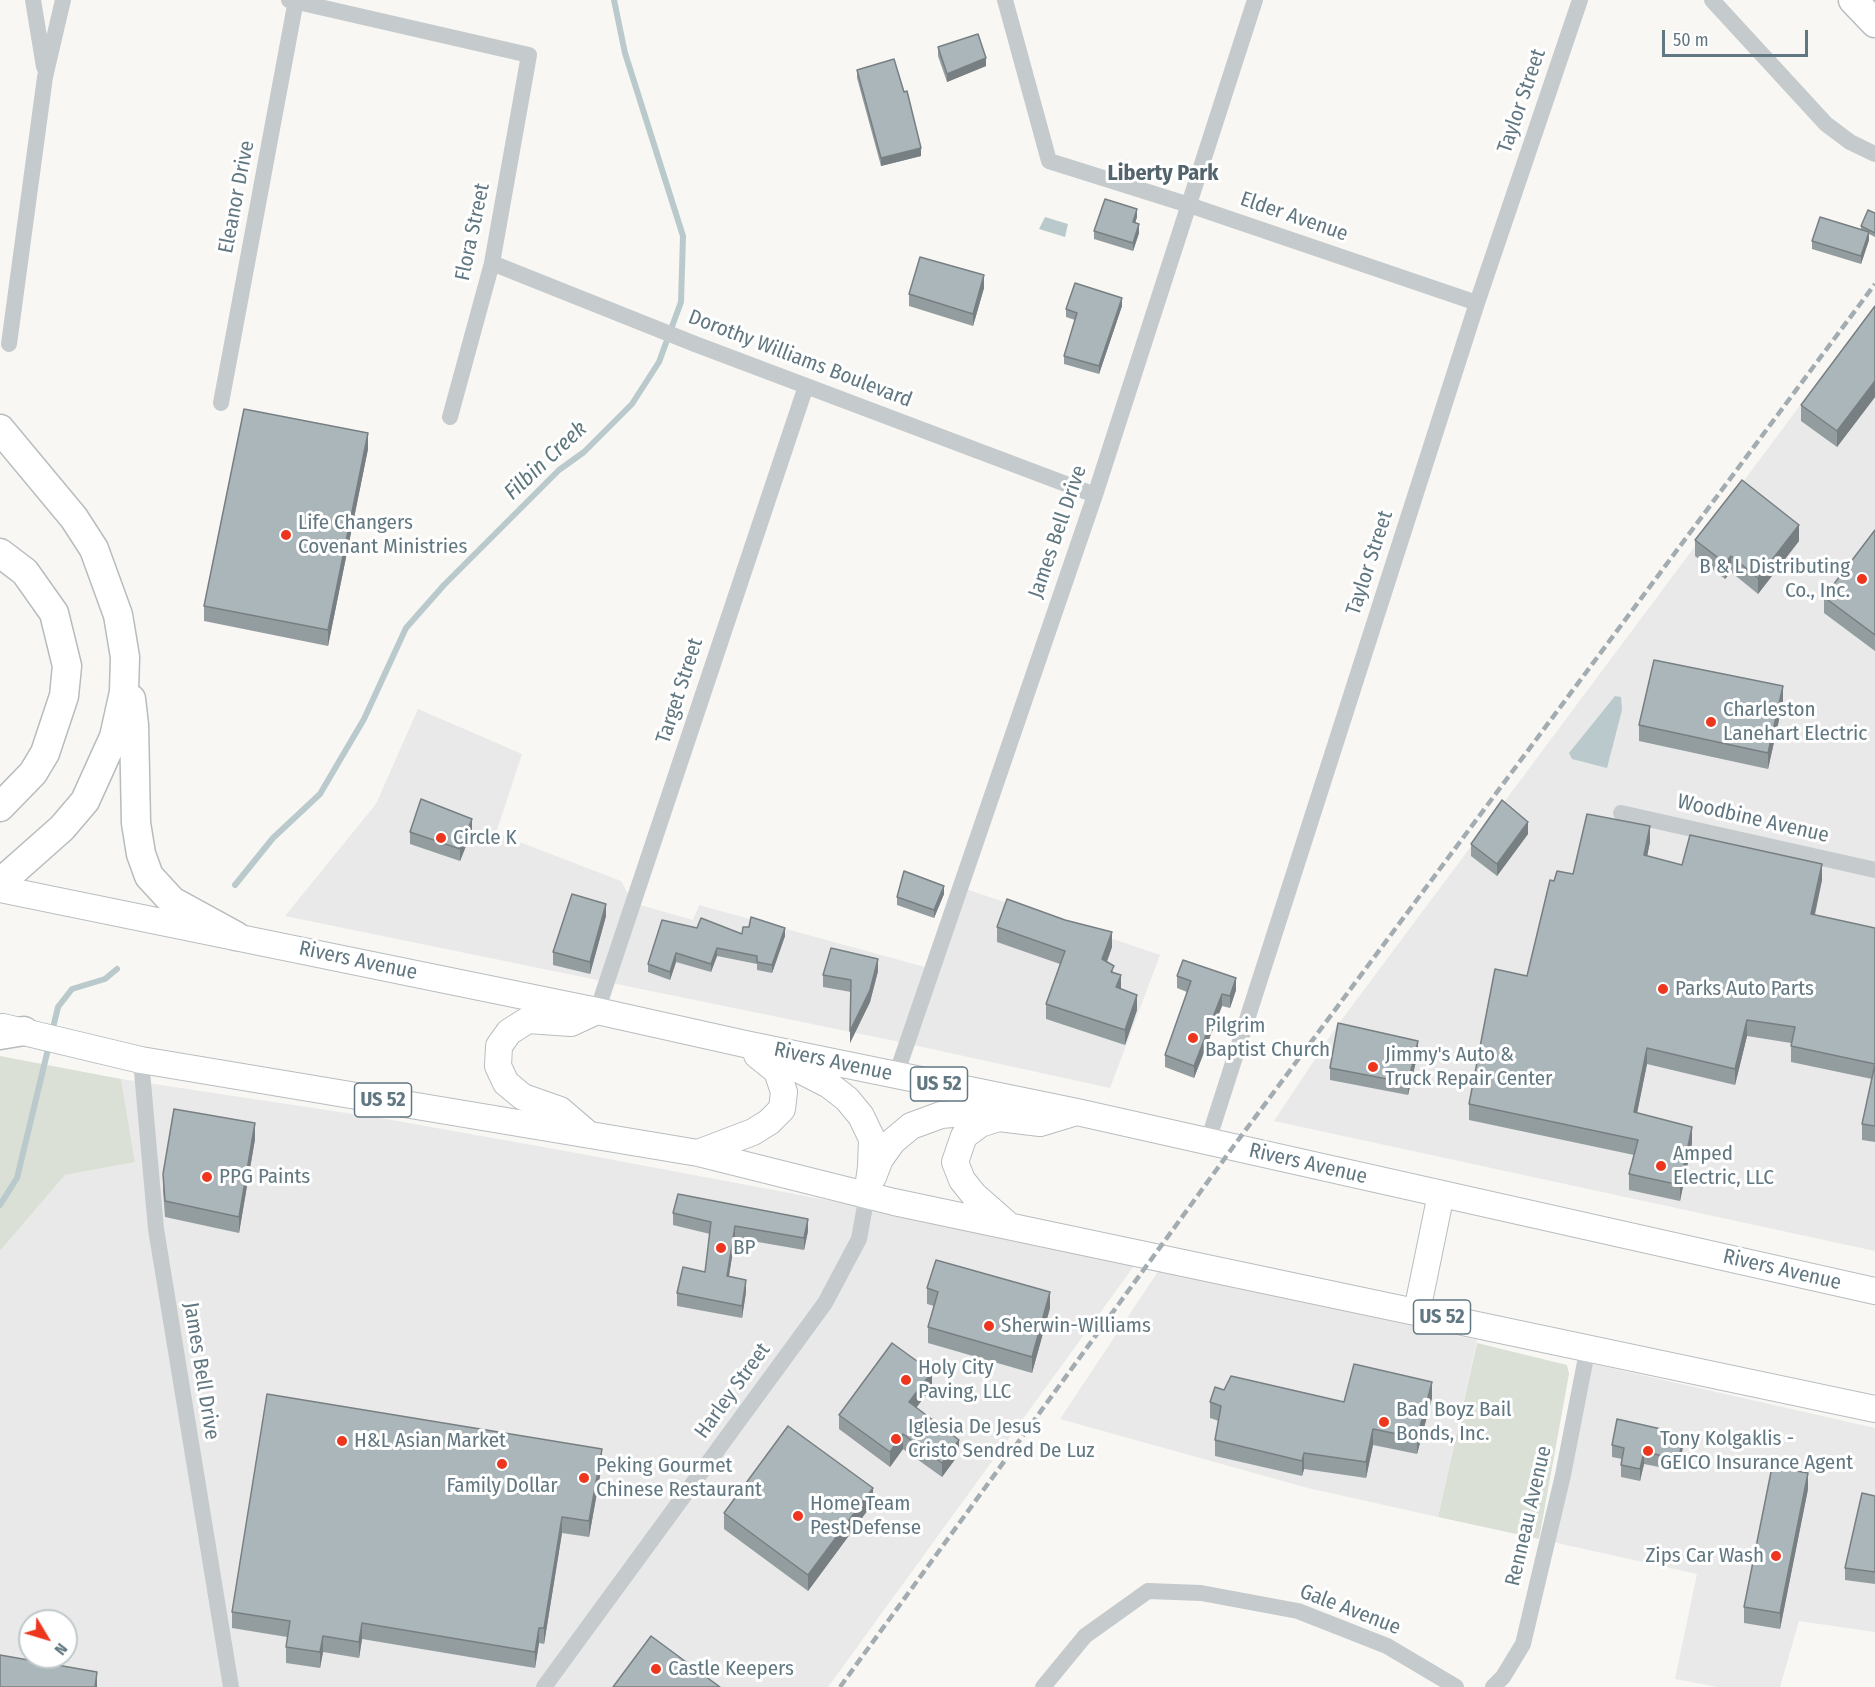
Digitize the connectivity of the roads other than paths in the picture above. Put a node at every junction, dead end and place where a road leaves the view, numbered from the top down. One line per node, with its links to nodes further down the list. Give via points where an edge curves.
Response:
1 (33, 0): 10 (street)
2 (63, 0): 10 (street)
3 (294, 0): 13 (street, Flora Street, via 529,55); 17 (street, Eleanor Drive)
4 (1005, 0): 12 (street, Elder Avenue, via 1049,161)
5 (1255, 0): 12 (street, James Bell Drive)
6 (1580, 0): 14 (street, Taylor Street)
7 (1712, 0): 11 (street, via 1826,124)
8 (1853, 0): 9 (highway)
9 (1875, 23)
10 (45, 77): 15 (street)
11 (1875, 154)
12 (1189, 205): 14 (street, Elder Avenue); 20 (street, James Bell Drive)
13 (492, 263): 16 (street, Dorothy Williams Boulevard); 18 (street, Flora Street)
14 (1477, 303): 37 (street, Taylor Street)
15 (9, 344)
16 (806, 386): 20 (street, Dorothy Williams Boulevard); 29 (street, Target Street)
17 (221, 403)
18 (450, 417)
19 (0, 429): 22 (highway, via 74,518 94,549 118,615)
20 (1095, 495): 33 (street, James Bell Drive)
21 (0, 553): 23 (highway, via 25,572 50,606 62,636 67,666 64,696 45,753 33,773)
22 (125, 657): 26 (highway, via 124,692 114,737 85,801 62,828); 28 (highway, via 134,725 136,823 149,876 172,901)
23 (0, 807)
24 (1621, 813): 25 (street, Woodbine Avenue)
25 (1875, 870)
26 (0, 883)
27 (0, 889): 28 (main road, Rivers Avenue / US 52)
28 (236, 936): 29 (main road, Rivers Avenue / US 52)
29 (597, 1011): 31 (main road, Rivers Avenue / US 52); 36 (main road, via 571,1023 528,1020 509,1032 499,1046 498,1066 506,1083 523,1097 560,1110)
30 (8, 1031): 32 (main road, US 52)
31 (745, 1044): 33 (main road, Rivers Avenue / US 52); 38 (main road, via 777,1071 784,1092 782,1109 753,1132); 40 (main road, via 829,1085 861,1116 872,1139)
32 (141, 1060): 36 (main road, US 52); 46 (street, James Bell Drive, via 156,1229)
33 (896, 1075): 34 (main road, Rivers Avenue / US 52)
34 (1026, 1102): 35 (main road, Rivers Avenue / US 52); 40 (main road, via 1002,1110 941,1115 911,1126 880,1159)
35 (1077, 1112): 37 (main road, Rivers Avenue / US 52); 41 (main road, via 1040,1123 999,1118 980,1124 964,1136 955,1162 962,1180)
36 (590, 1135): 38 (main road, US 52)
37 (1208, 1141): 39 (main road, Rivers Avenue / US 52)
38 (698, 1153): 40 (main road, US 52)
39 (1442, 1194): 42 (main road, Rivers Avenue / US 52); 43 (main road)
40 (867, 1195): 41 (main road, US 52); 47 (street, Harley Street, via 859,1239 825,1303)
41 (1009, 1226): 43 (main road, US 52)
42 (1875, 1291)
43 (1417, 1311): 44 (main road, US 52)
44 (1588, 1347): 45 (main road, US 52); 50 (street, Renneau Avenue, via 1563,1475 1522,1644)
45 (1875, 1409)
46 (231, 1687)
47 (544, 1687)
48 (1043, 1687): 49 (street, Gale Avenue, via 1085,1636 1148,1591 1201,1593 1298,1611 1387,1646)
49 (1456, 1687)
50 (1493, 1687)

